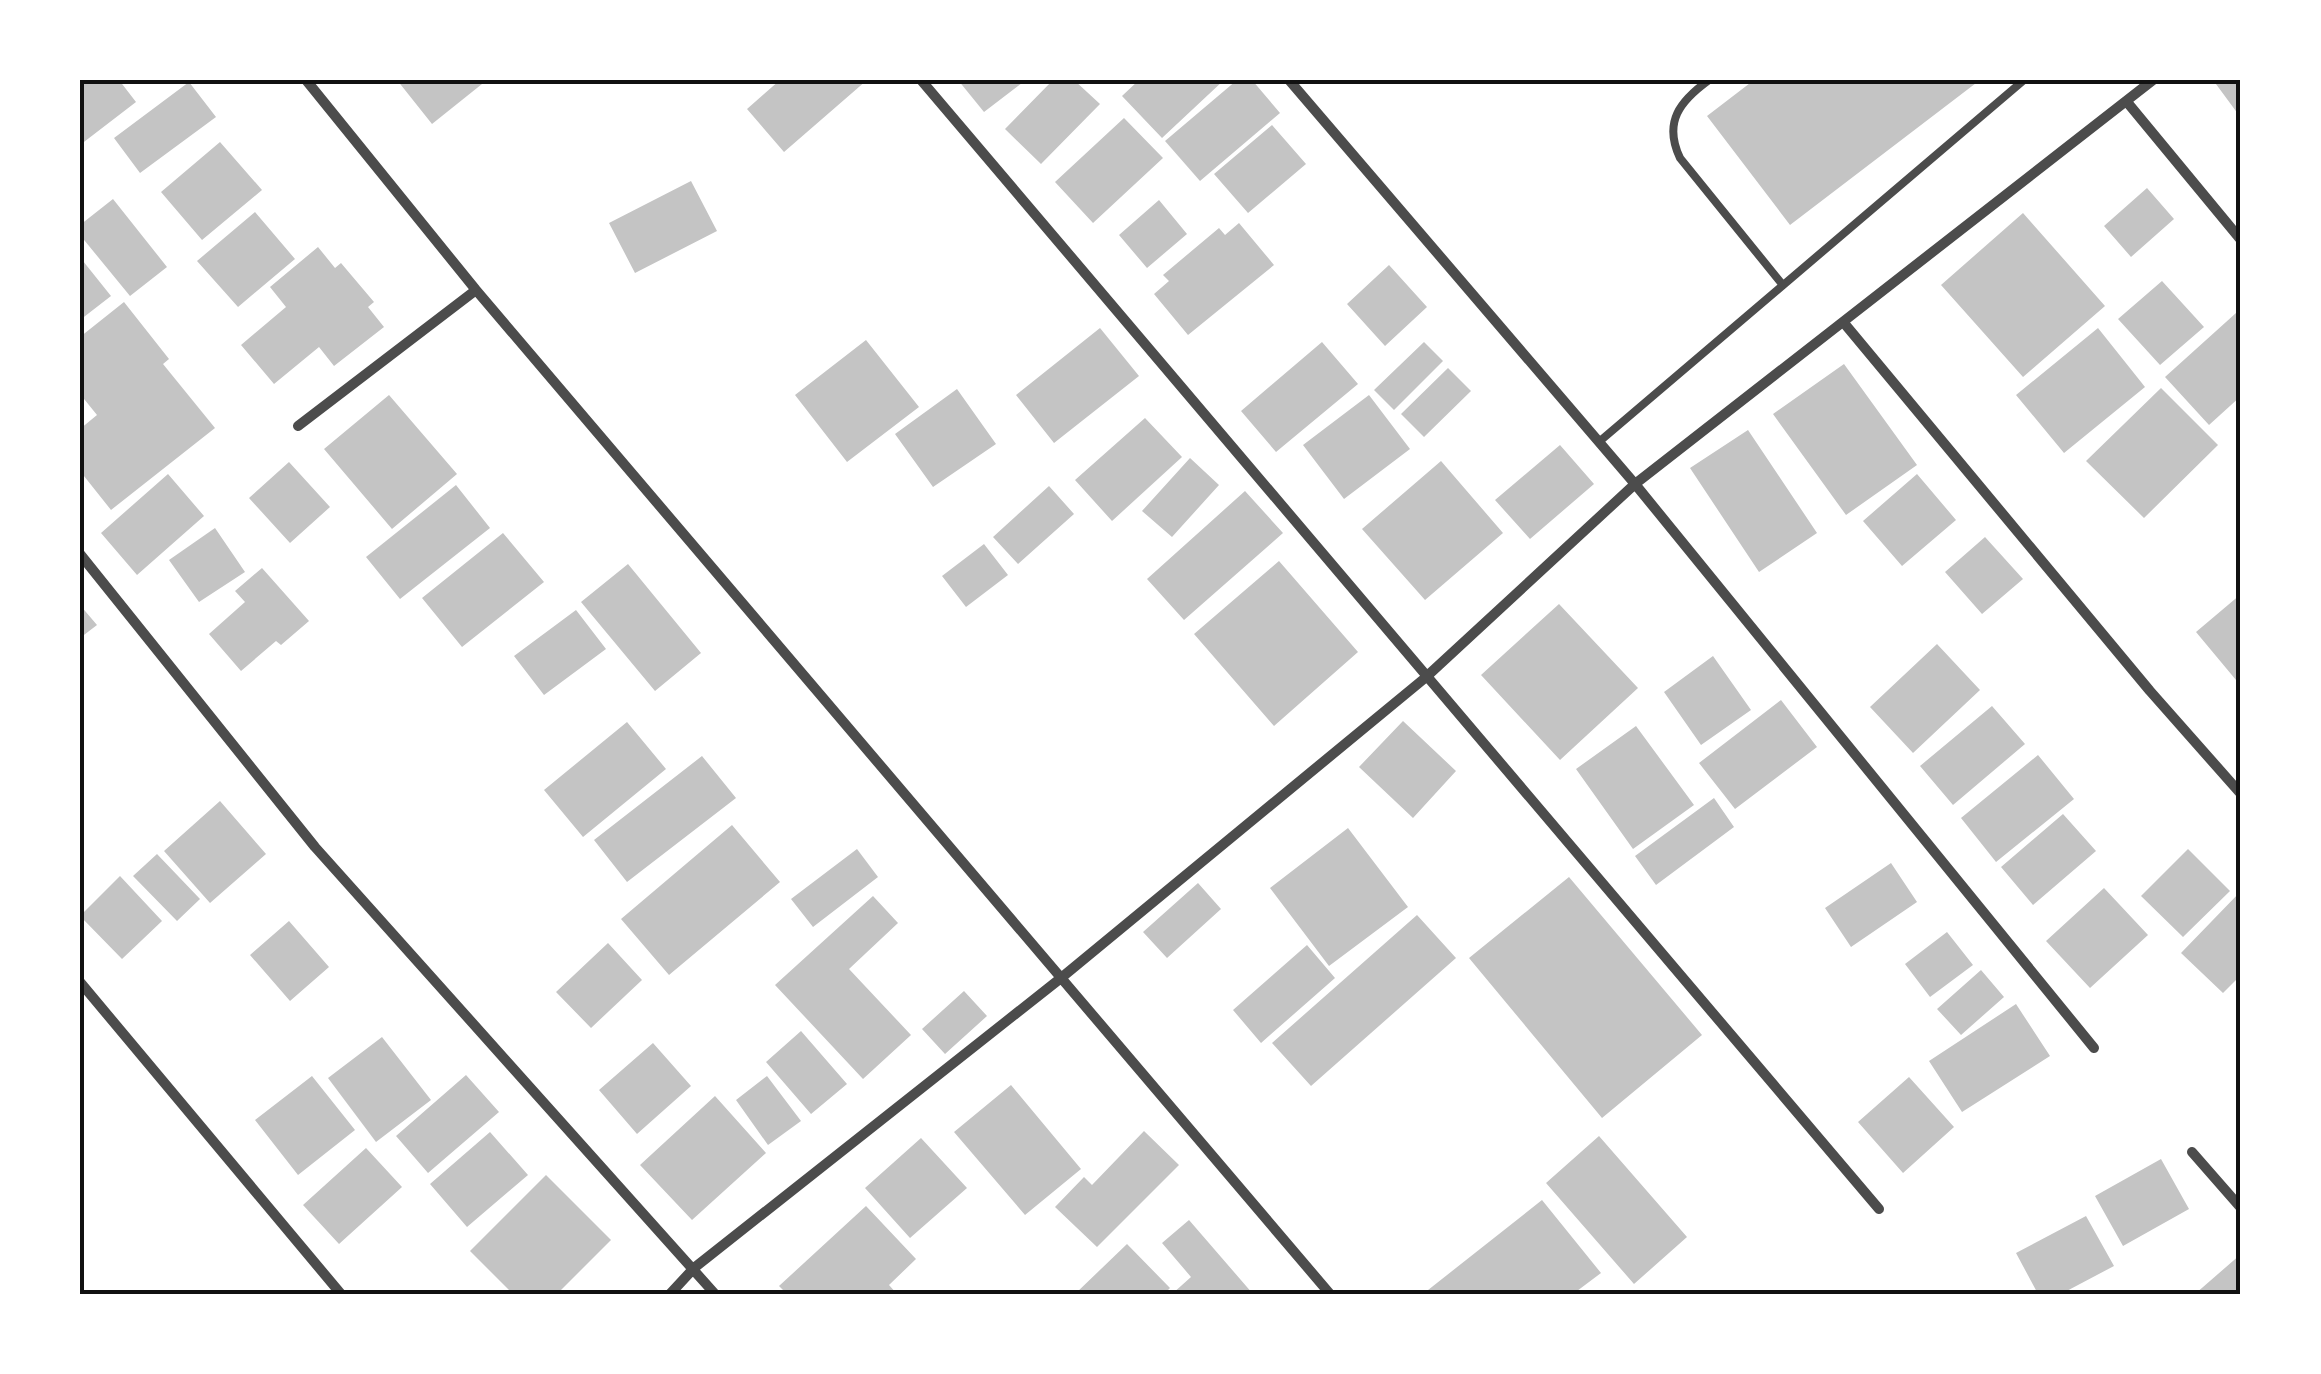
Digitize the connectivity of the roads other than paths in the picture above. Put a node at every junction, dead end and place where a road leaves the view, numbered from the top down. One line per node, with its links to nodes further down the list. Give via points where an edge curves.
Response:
1 (306, 80): 10 (street)
2 (921, 80): 16 (street)
3 (1290, 80): 13 (street)
4 (1709, 80): 9 (lane, via 1688,95 1672,142)
5 (2024, 80): 9 (lane)
6 (2153, 80): 7 (street)
7 (2127, 102): 8 (street); 11 (street)
8 (2241, 240)
9 (1782, 284): 13 (lane)
10 (476, 290): 12 (street); 18 (street)
11 (1844, 323): 14 (street); 17 (street)
12 (298, 426)
13 (1600, 442): 14 (street)
14 (1635, 484): 16 (street); 20 (street)
15 (80, 554): 24 (street, via 315,848)
16 (1426, 678): 18 (street); 23 (street)
17 (2241, 794)
18 (1060, 978): 24 (street); 28 (street)
19 (80, 982): 25 (street)
20 (2094, 1048)
21 (2192, 1152): 22 (street)
22 (2241, 1208)
23 (1878, 1209)
24 (694, 1268): 26 (street); 27 (street)
25 (341, 1294)
26 (670, 1294)
27 (715, 1294)
28 (1330, 1294)

